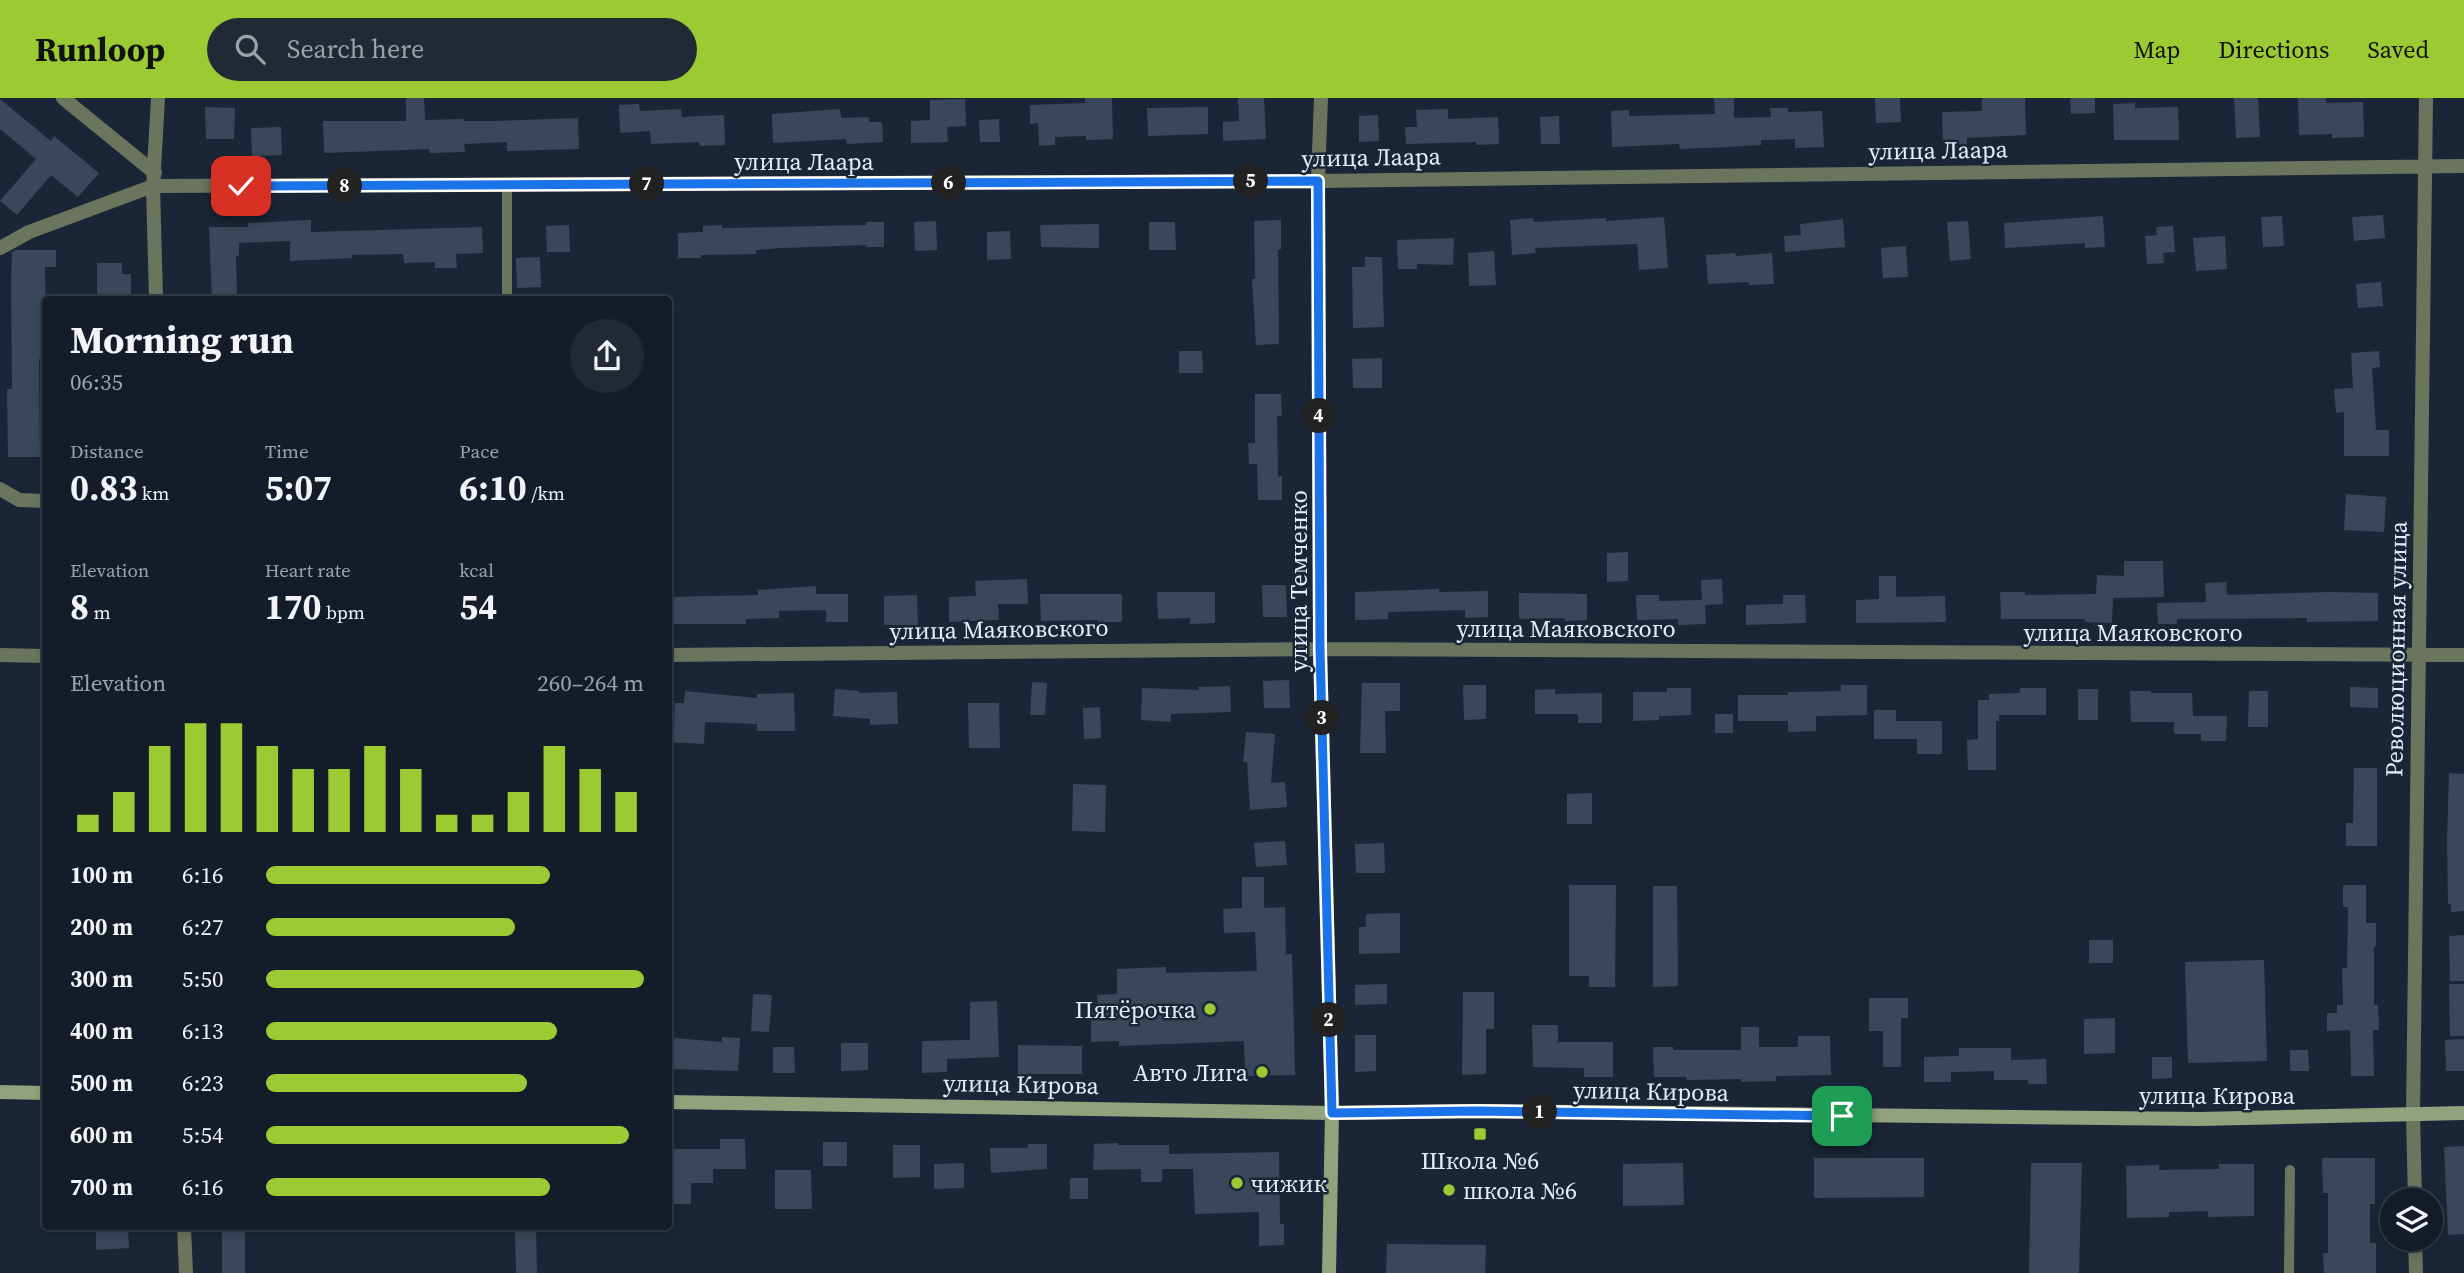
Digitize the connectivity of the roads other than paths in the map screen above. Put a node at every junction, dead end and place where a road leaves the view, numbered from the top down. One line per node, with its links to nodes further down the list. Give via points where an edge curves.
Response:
1 (63, 98): 7 (street)
2 (158, 98): 7 (street)
3 (1321, 98): 8 (street, улица Темченко)
4 (2426, 98): 6 (street, Революционная улица)
5 (2464, 166): 6 (street, улица Лаара)
6 (2425, 167): 8 (street, улица Лаара); 20 (street, Революционная улица)
7 (154, 180): 9 (street, улица Лаара); 10 (street); 11 (street)
8 (1318, 181): 9 (street, улица Лаара); 15 (street, улица Темченко)
9 (507, 185): 12 (lane)
10 (0, 248)
11 (156, 296)
12 (507, 296)
13 (0, 489): 14 (street, via 19,500)
14 (42, 501)
15 (1320, 649): 17 (street, улица Маяковского); 20 (street, улица Маяковского); 24 (street, улица Темченко)
16 (0, 655): 19 (street)
17 (672, 655)
18 (2464, 655): 20 (street, улица Маяковского)
19 (42, 656)
20 (2418, 657): 26 (street, Революционная улица)
21 (0, 1092): 22 (main road)
22 (42, 1093)
23 (672, 1102): 24 (main road, улица Кирова)
24 (1332, 1113): 26 (main road, улица Кирова, via 2200,1119); 32 (main road, улица Темченко)
25 (2464, 1113): 26 (main road, улица Кирова)
26 (2413, 1115): 28 (street, Революционная улица)
27 (2290, 1170): 33 (lane)
28 (2415, 1188)
29 (184, 1230): 31 (street)
30 (2415, 1251): 34 (street)
31 (186, 1273)
32 (1329, 1273)
33 (2289, 1273)
34 (2416, 1273)

